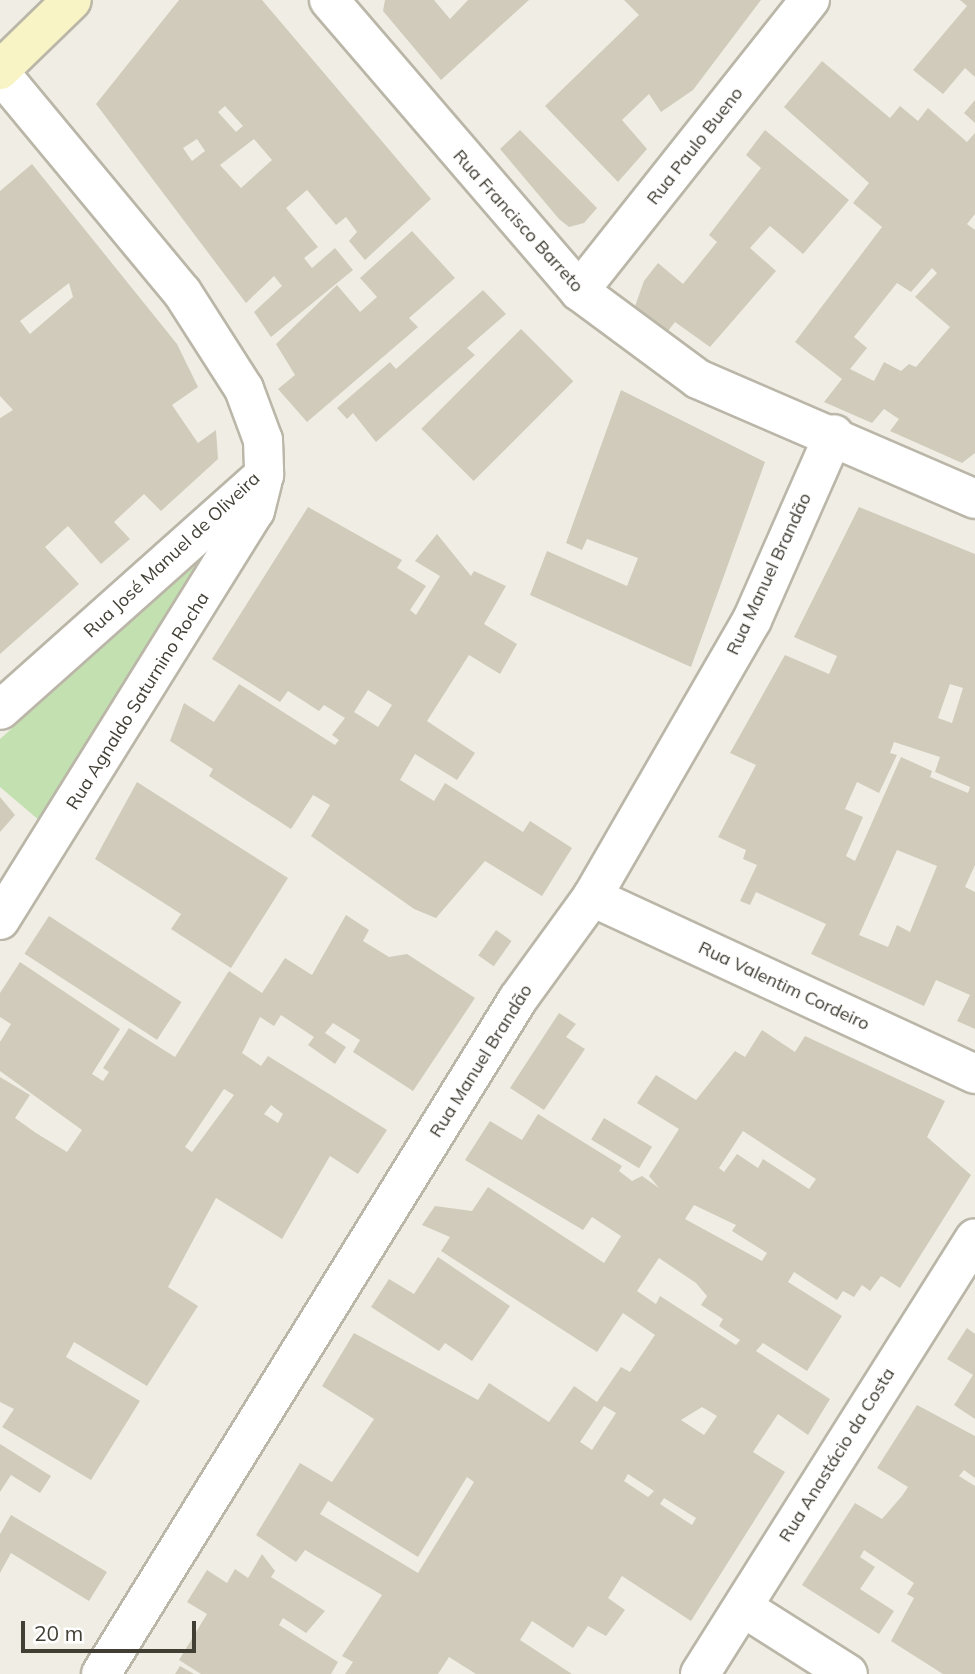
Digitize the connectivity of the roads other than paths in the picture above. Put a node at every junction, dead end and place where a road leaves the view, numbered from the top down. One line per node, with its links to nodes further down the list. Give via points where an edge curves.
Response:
1 (72, 0): 4 (street)
2 (329, 0): 5 (street, Rua Francisco Barreto)
3 (810, 0): 5 (street, Rua Paulo Bueno)
4 (0, 71): 7 (street, Rua José Manuel de Oliveira, via 182,292 244,389 263,440)
5 (579, 291): 6 (street, Rua Francisco Barreto, via 698,379)
6 (834, 434): 8 (street, Rua Francisco Barreto); 10 (street, Rua Manuel Brandão, via 752,620)
7 (264, 475): 9 (street, Rua José Manuel de Oliveira); 11 (street, Rua Agnaldo Saturnino Rocha, via 255,511)
8 (975, 499)
9 (0, 710)
10 (592, 897): 12 (street, Rua Valentim Cordeiro); 15 (street, Rua Manuel Brandão, via 518,999)
11 (0, 920)
12 (975, 1074)
13 (975, 1238): 14 (street, Rua Anastácio da Costa)
14 (744, 1608): 16 (street, Rua Anastácio da Costa); 17 (street)
15 (101, 1674)
16 (700, 1674)
17 (848, 1674)

